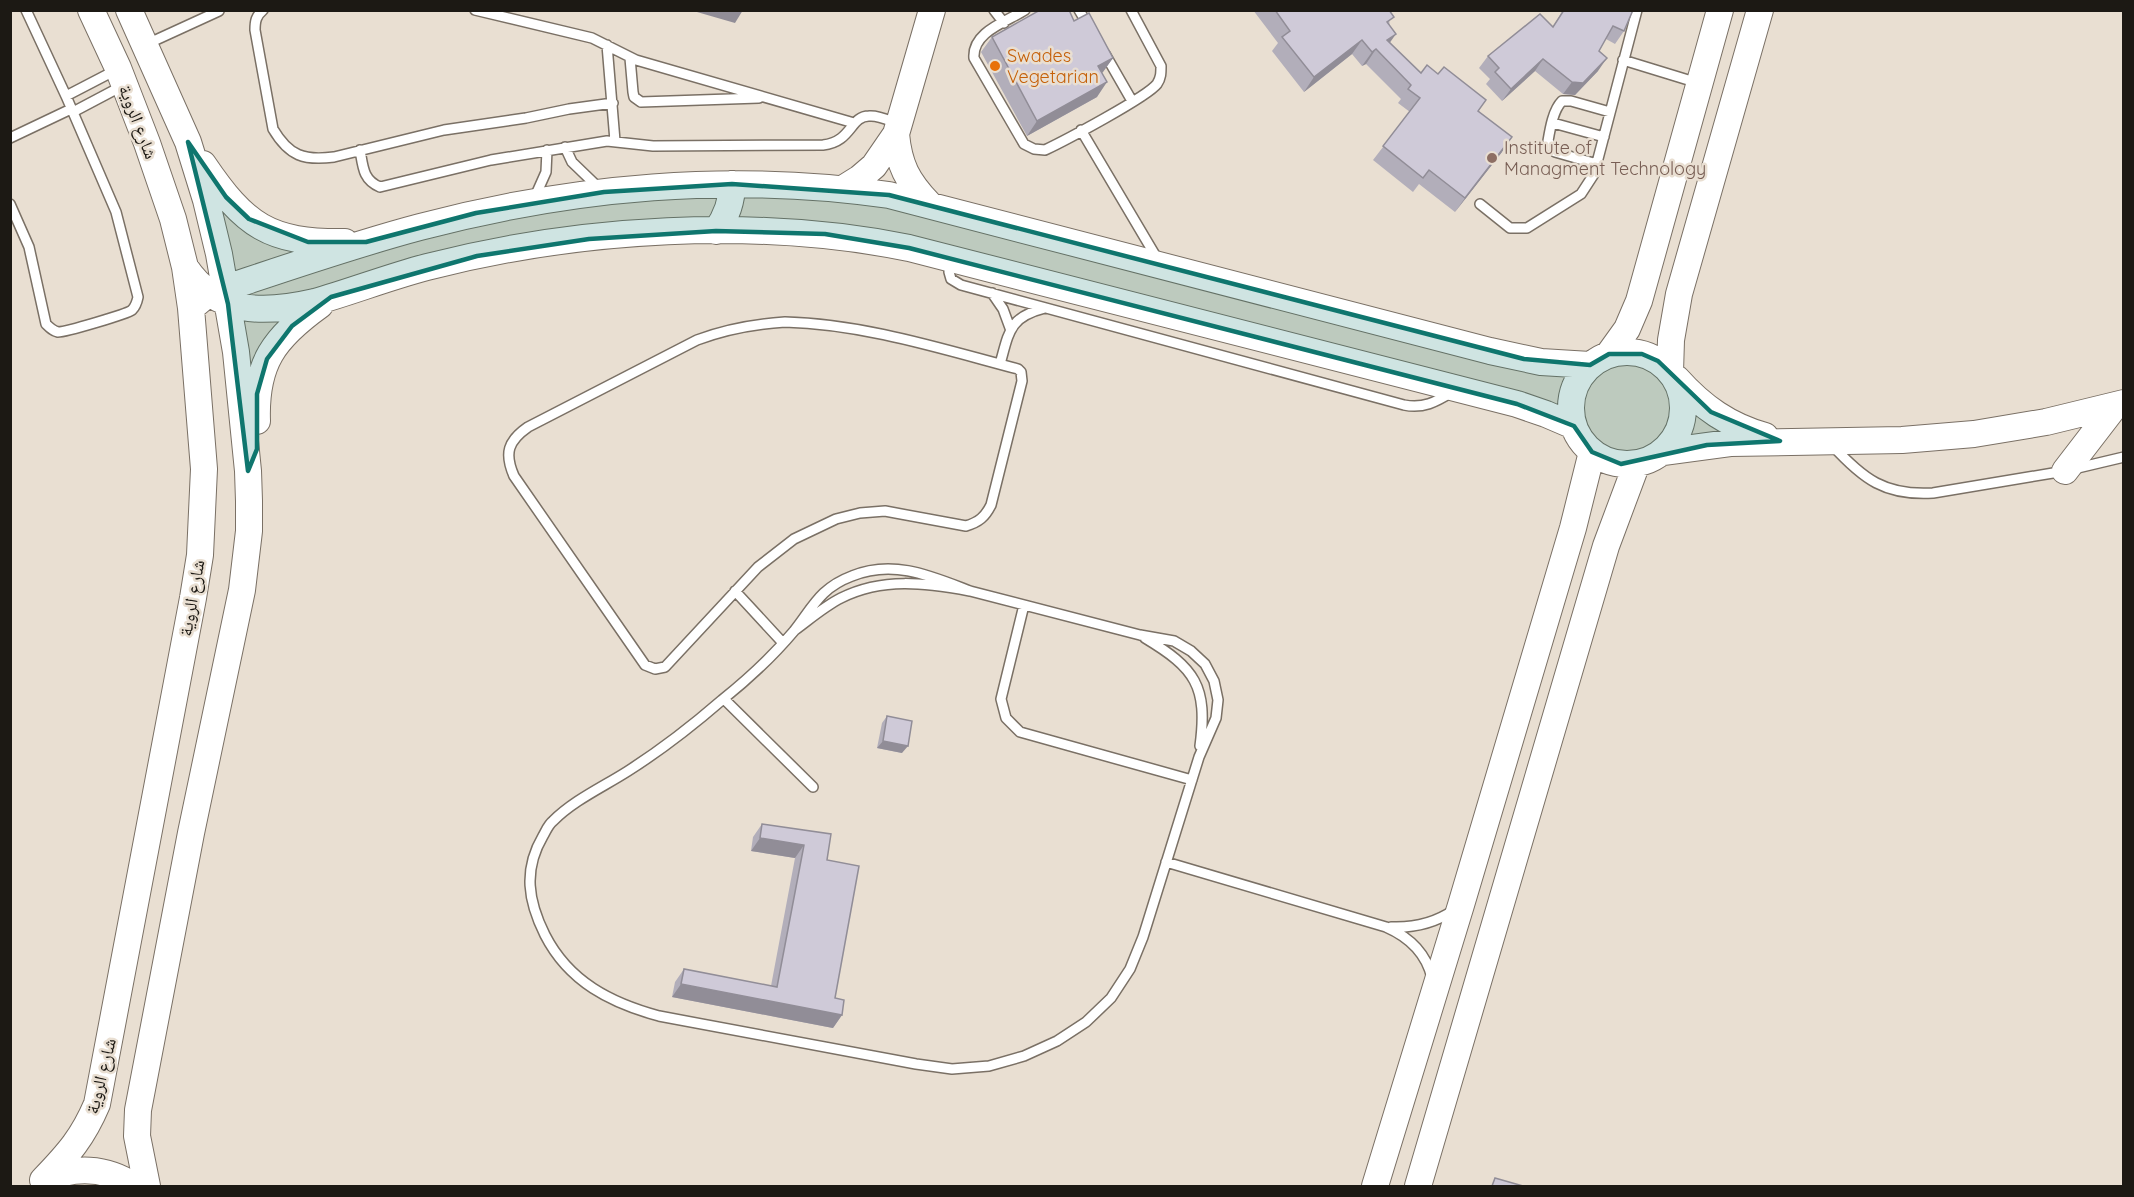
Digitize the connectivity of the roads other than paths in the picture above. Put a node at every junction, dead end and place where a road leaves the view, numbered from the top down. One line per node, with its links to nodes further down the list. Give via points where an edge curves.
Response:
1 (26, 10): 22 (lane)
2 (91, 10): 20 (street, شارع الروية)
3 (129, 10): 16 (street)
4 (263, 10): 37 (lane, via 258,14 255,30 271,122 280,141 291,151 319,159)
5 (475, 10): 17 (lane)
6 (932, 10): 30 (street)
7 (994, 10): 15 (lane)
8 (1025, 10): 15 (lane)
9 (1079, 10): 24 (lane)
10 (1131, 10): 24 (lane, via 1161,66 1157,85)
11 (1637, 10): 19 (lane)
12 (1720, 10): 21 (street)
13 (1760, 10): 58 (street, via 1679,294 1671,340)
14 (219, 11): 16 (lane)
15 (1004, 23): 31 (lane, via 977,41 974,58 1024,144 1045,150)
16 (145, 45): 35 (street)
17 (607, 45): 18 (lane); 25 (lane)
18 (630, 58): 23 (lane); 23 (lane, via 634,97 641,102)
19 (1623, 60): 21 (lane); 27 (lane)
20 (121, 76): 22 (lane); 26 (lane); 53 (street, شارع الروية, via 173,219 185,267)
21 (1700, 83): 56 (street, via 1639,301 1627,329)
22 (66, 96): 26 (lane)
23 (767, 98): 28 (lane)
24 (1132, 101): 31 (lane)
25 (613, 103): 34 (lane); 37 (lane, via 444,130)
26 (72, 110): 33 (lane); 44 (lane, via 122,231 138,297 136,305 130,312 66,331 51,330 46,324 29,247)
27 (1610, 112): 29 (lane, via 1567,100 1558,105); 32 (lane)
28 (854, 123): 30 (lane, via 871,116); 34 (lane, via 840,141 823,145 653,146)
29 (1553, 123): 32 (lane); 39 (lane, via 1548,141 1555,152)
30 (897, 129): 41 (street, via 874,166); 45 (street, via 898,154 905,173)
31 (1081, 130): 50 (lane)
32 (1604, 137): 39 (lane)
33 (10, 138)
34 (615, 141): 36 (lane)
35 (188, 142): 48 (street, via 226,197 267,230 308,242); 53 (street, via 206,200)
36 (565, 147): 38 (lane); 42 (lane, via 572,162)
37 (360, 150): 38 (lane, via 365,176 380,187)
38 (547, 150): 43 (lane, via 546,172)
39 (1597, 164): 46 (lane, via 1581,194 1527,228 1510,228)
40 (732, 184): 41 (street); 42 (street); 47 (street, via 727,214)
41 (844, 188): 45 (street)
42 (604, 192): 43 (street)
43 (532, 203): 48 (street, via 476,213)
44 (10, 204)
45 (928, 204): 50 (street)
46 (1480, 204)
47 (716, 231): 49 (street, via 825,234 868,239); 52 (street, via 589,239 477,256)
48 (366, 242): 53 (street)
49 (951, 258): 51 (lane, via 951,279); 59 (street)
50 (1161, 265): 56 (street, via 1490,351 1541,362)
51 (992, 293): 54 (lane); 55 (lane)
52 (332, 297): 53 (street, via 280,309 244,308); 68 (street, via 292,326 267,359 257,394 257,449)
53 (214, 299): 68 (street, شارع الروية, via 236,352); 84 (street, شارع الروية, via 203,512 195,587 98,1104 74,1148)
54 (1045, 308): 55 (lane, via 1026,314); 59 (lane, via 1413,407 1431,404)
55 (1010, 328): 57 (lane)
56 (1599, 360): 58 (street, via 1626,351 1642,354 1658,361); 61 (street, via 1579,378 1572,393 1570,410)
57 (1000, 364): 70 (lane, via 1018,369 1022,377 986,515 977,523 966,526 885,511 836,519 794,539); 70 (lane, via 814,322 756,324 726,329 697,340 516,435 509,448 508,462 514,476 645,666 665,667)
58 (1673, 376): 62 (street, via 1711,412 1743,429); 65 (street, via 1682,398 1682,418)
59 (1456, 388): 61 (street, via 1532,409)
60 (2120, 404): 63 (street, via 1974,434); 69 (street)
61 (1574, 426): 64 (street)
62 (1780, 441): 63 (street); 65 (street)
63 (1828, 441): 69 (lane, via 1859,473 1894,491 1913,494)
64 (1592, 452): 67 (street, via 1614,462); 81 (street)
65 (1663, 452): 67 (street)
66 (2124, 457): 69 (lane)
67 (1637, 463): 88 (street, via 1606,546)
68 (248, 471): 86 (street, شارع الروية, via 249,531 242,591 138,1110 137,1136)
69 (2066, 471)
70 (735, 591): 75 (lane)
71 (970, 591): 72 (lane); 73 (lane, via 912,582 865,588 839,598); 73 (lane, via 911,570 871,570 834,585 818,597)
72 (1024, 605): 74 (lane); 78 (lane, via 1001,699 1006,718 1020,732)
73 (795, 630): 75 (lane)
74 (1140, 635): 77 (lane, via 1171,654 1194,680 1204,713); 77 (lane, via 1174,642 1191,651 1205,664 1214,681 1216,718)
75 (783, 643): 76 (lane)
76 (724, 699): 79 (lane); 80 (lane, via 667,744 551,822 535,850 529,882 535,914 550,944 571,970 597,992 627,1007 916,1064 952,1069 989,1066 1057,1041 1086,1022 1111,998 1130,969)
77 (1199, 757): 78 (lane)
78 (1192, 780): 80 (lane)
79 (813, 787)
80 (1166, 862): 82 (lane)
81 (1461, 905): 82 (lane, via 1433,921); 83 (street)
82 (1386, 927): 83 (lane, via 1415,945 1432,975)
83 (1434, 992): 87 (street)
84 (38, 1183): 85 (street, via 66,1171 89,1170 112,1174)
85 (134, 1186)
86 (147, 1186)
87 (1376, 1186)
88 (1418, 1186)

